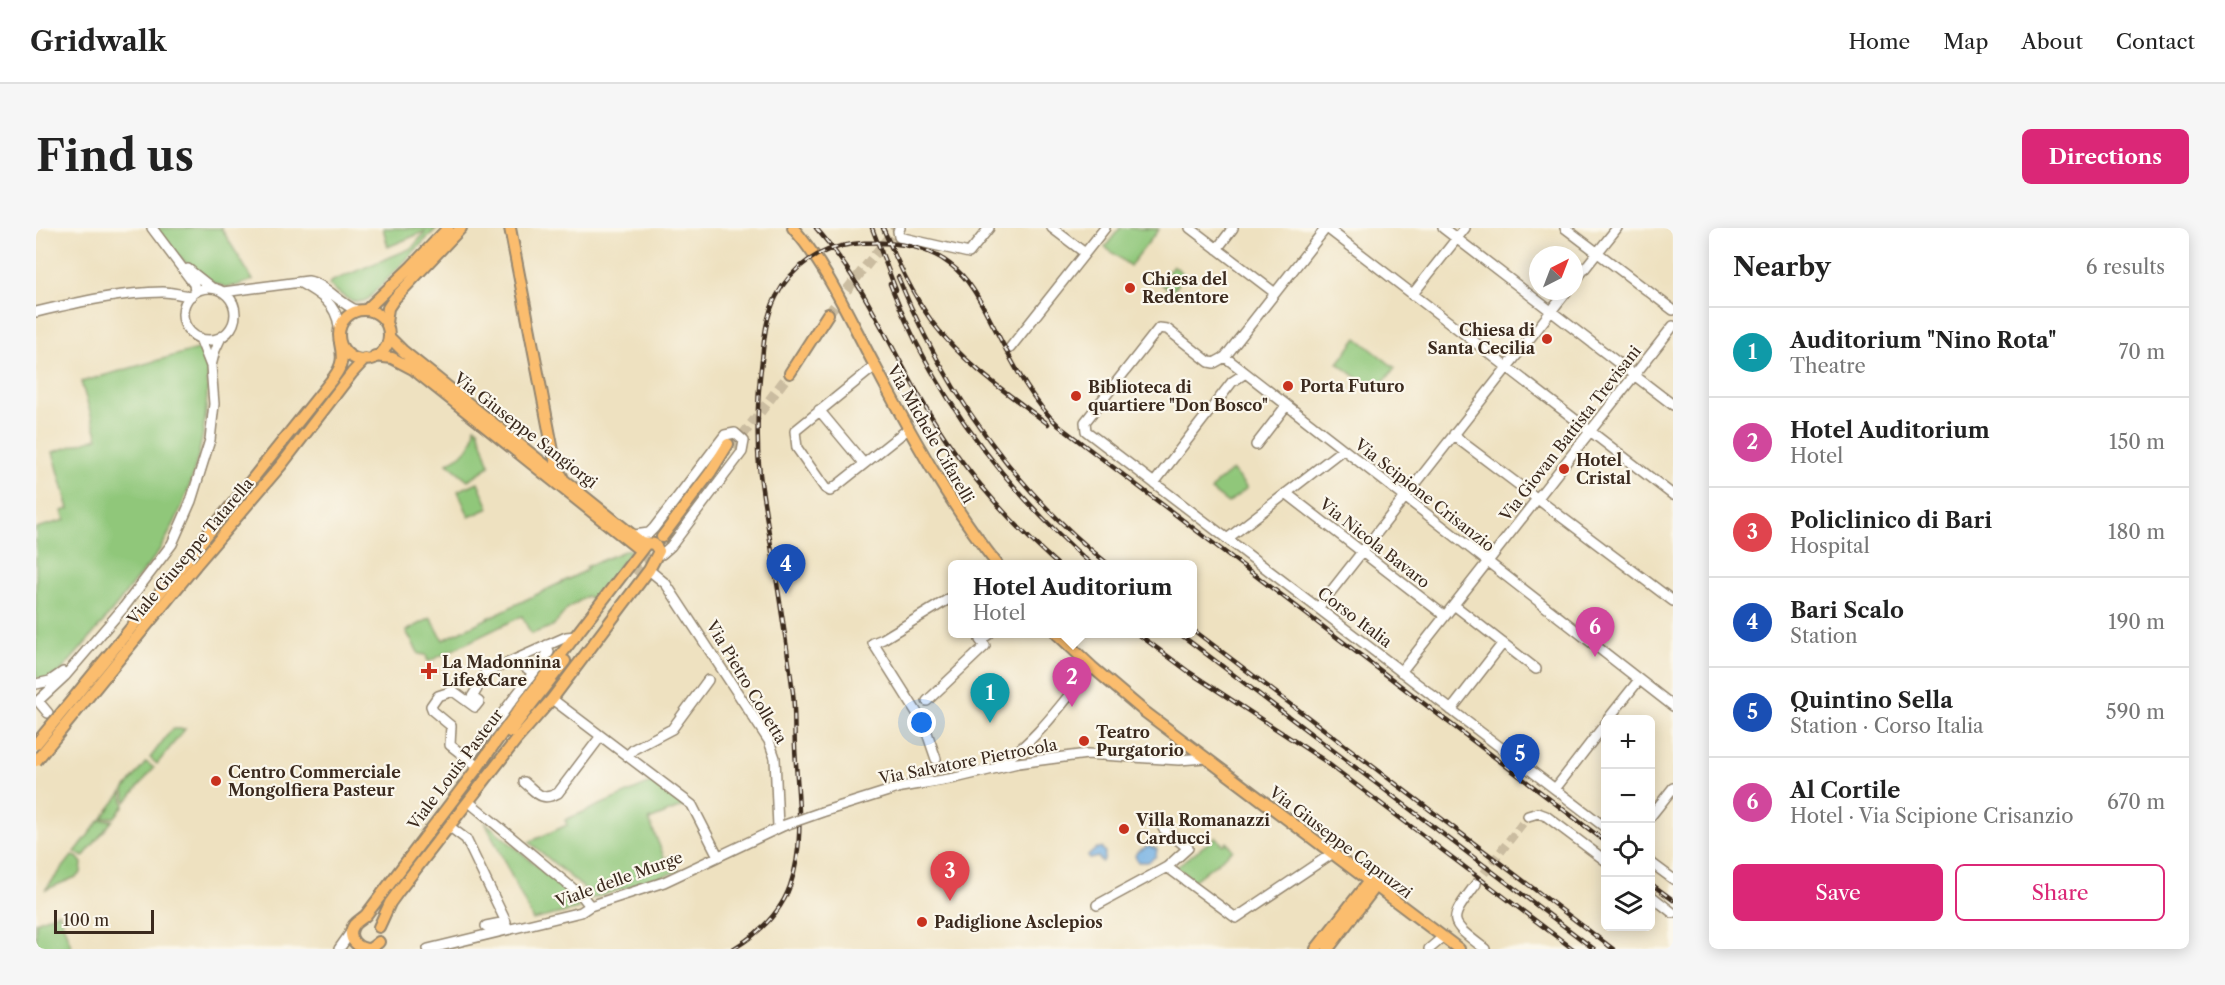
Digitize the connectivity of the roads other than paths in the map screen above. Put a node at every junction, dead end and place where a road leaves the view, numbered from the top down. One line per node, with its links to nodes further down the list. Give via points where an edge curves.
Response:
1 (152, 228): 21 (street)
2 (448, 228): 30 (main road)
3 (461, 228): 30 (main road)
4 (510, 228): 65 (main road)
5 (793, 228): 51 (main road, Via Michele Cifarelli, via 848,314)
6 (900, 228): 7 (street, via 899,237 969,253)
7 (989, 228)
8 (1052, 228): 20 (street)
9 (1105, 228): 20 (street)
10 (1190, 228): 18 (street)
11 (1233, 228): 18 (street)
12 (1326, 228): 28 (street); 31 (street)
13 (1443, 228): 17 (street)
14 (1465, 228): 17 (street)
15 (1565, 228): 19 (street)
16 (1617, 228): 19 (street)
17 (1457, 239): 31 (street); 36 (street)
18 (1218, 249): 28 (street)
19 (1597, 252): 22 (street); 35 (street)
20 (1085, 253): 47 (street)
21 (175, 256): 24 (street); 29 (street, via 194,284)
22 (1583, 270)
23 (300, 282): 25 (street); 34 (street, via 316,282 341,302); 42 (street, via 330,303)
24 (212, 288): 27 (street); 29 (street)
25 (249, 290): 27 (street); 33 (street)
26 (161, 292): 29 (street); 37 (street); 39 (street, via 177,302)
27 (223, 292): 33 (street)
28 (1275, 293): 49 (street)
29 (193, 294): 39 (street)
30 (390, 295): 34 (main road); 40 (main road)
31 (1412, 295): 52 (street)
32 (1560, 300): 36 (street)
33 (235, 308): 43 (street, via 231,328)
34 (361, 310): 40 (main road, via 374,313); 42 (main road, via 349,315)
35 (1673, 310)
36 (1551, 311): 52 (street); 55 (street)
37 (36, 312)
38 (825, 312): 53 (main road)
39 (183, 315): 45 (street, via 188,329)
40 (386, 323): 44 (main road)
41 (1673, 326): 55 (street, Via Giovan Battista Trevisani)
42 (339, 327): 46 (main road)
43 (221, 337): 45 (street); 50 (street)
44 (389, 337): 48 (main road, via 382,351); 67 (main road, Via Giuseppe Sangiorgi)
45 (200, 338): 50 (street)
46 (340, 343): 48 (main road, via 349,355); 113 (main road, Viale Giuseppe Tatarella, bridge, via 342,364 334,377)
47 (1010, 348)
48 (370, 358): 77 (main road, Via Giuseppe Sangiorgi, via 392,358 413,369); 118 (main road, Viale Giuseppe Tatarella, bridge, via 351,373 282,464)
49 (1227, 359): 54 (street, Via Scipione Crisanzio); 56 (street, via 1234,375); 70 (street, Corso Italia, via 1209,362 1162,327 1085,422 1086,431)
50 (211, 366): 93 (street, via 214,404 210,440 192,501 172,544)
51 (875, 366): 59 (street); 60 (main road, Via Michele Cifarelli)
52 (1506, 368): 61 (street); 62 (street)
53 (787, 371)
54 (1244, 374): 56 (street); 58 (street, Via Scipione Crisanzio)
55 (1634, 376): 57 (street); 61 (street, Via Giovan Battista Trevisani)
56 (1232, 381): 70 (street)
57 (1673, 405)
58 (1286, 406): 63 (street); 64 (street, Via Scipione Crisanzio)
59 (819, 410): 68 (street); 68 (street, via 795,431 797,448 825,488 830,490)
60 (908, 429): 68 (street); 79 (main road, Via Michele Cifarelli, via 945,493)
61 (1590, 432): 72 (street); 74 (street, Via Giovan Battista Trevisani)
62 (1454, 434): 73 (street); 74 (street)
63 (1256, 445)
64 (1342, 450): 71 (street); 73 (street, Via Scipione Crisanzio)
65 (553, 451): 67 (main road); 69 (main road, via 558,471)
66 (720, 455): 66 (main road, via 730,446 714,477 664,539); 77 (main road, Viale Louis Pasteur)
67 (541, 461): 69 (main road, Via Giuseppe Sangiorgi)
68 (864, 464)
69 (566, 481): 75 (main road, Via Giuseppe Sangiorgi)
70 (1154, 483): 76 (street, Corso Italia)
71 (1286, 493): 76 (street); 78 (street, Via Nicola Bavaro)
72 (1673, 495)
73 (1405, 498): 78 (street); 81 (street, Via Scipione Crisanzio)
74 (1537, 498): 81 (street, Via Giovan Battista Trevisani); 83 (street)
75 (634, 535): 77 (main road, Via Giuseppe Sangiorgi); 80 (street, Viale Louis Pasteur, via 649,533 654,528 725,435 740,435 744,441 742,452 671,546)
76 (1227, 539): 85 (street, Corso Italia)
77 (645, 546): 80 (main road, via 645,559); 87 (main road, Viale Louis Pasteur)
78 (1363, 552): 85 (street); 86 (street, Via Nicola Bavaro)
79 (992, 560)
80 (654, 561): 103 (main road, Viale Louis Pasteur); 128 (street, Via Pietro Colletta, via 769,741)
81 (1487, 563): 84 (street, Via Giovan Battista Trevisani); 100 (street, Via Scipione Crisanzio)
82 (948, 599): 117 (street, via 873,643 924,724)
83 (1673, 601)
84 (1454, 605): 86 (street, Via Giovan Battista Trevisani); 90 (street)
85 (1318, 608): 96 (street, Corso Italia)
86 (1445, 616): 96 (street, Via Giovan Battista Trevisani)
87 (576, 636): 91 (street); 119 (main road, Viale Louis Pasteur)
88 (983, 638): 104 (street, via 980,640 985,646)
89 (1062, 638): 94 (main road)
90 (1503, 643): 95 (street); 107 (street)
91 (547, 645): 92 (street); 98 (street, via 549,652)
92 (516, 660): 97 (street); 98 (street)
93 (73, 666): 101 (street, via 50,681); 105 (street)
94 (1092, 667): 115 (main road); 120 (street, via 1014,756)
95 (1536, 669)
96 (1401, 672): 107 (street, Corso Italia)
97 (485, 673)
98 (533, 673): 116 (street)
99 (708, 680): 114 (street, via 672,729)
100 (1639, 680): 106 (street, Via Scipione Crisanzio); 109 (street)
101 (36, 684): 105 (street)
102 (477, 689): 116 (street, via 472,697 479,702 475,707 453,690 438,696 431,706 452,728 450,745)
103 (552, 699): 111 (street); 112 (main road, Viale Louis Pasteur)
104 (927, 701)
105 (37, 702): 108 (street)
106 (1673, 706)
107 (1451, 710): 123 (street, Corso Italia)
108 (48, 713)
109 (1612, 715)
110 (1601, 728): 123 (street)
111 (601, 736): 114 (street); 121 (street, via 558,793 542,797)
112 (516, 740): 119 (main road, via 635,574); 124 (main road, Viale Louis Pasteur)
113 (36, 744)
114 (627, 756): 132 (street, via 692,805)
115 (1205, 758): 120 (street, Via Salvatore Pietrocola, via 1088,754); 131 (main road, Via Giuseppe Capruzzi)
116 (468, 759): 119 (street)
117 (936, 759)
118 (36, 761)
119 (478, 767): 144 (main road, Viale Louis Pasteur)
120 (987, 770): 128 (street, Via Salvatore Pietrocola, bridge, via 901,788)
121 (524, 782)
122 (1673, 788): 125 (street)
123 (1555, 789): 127 (street, Corso Italia)
124 (469, 802): 129 (main road, Viale Louis Pasteur); 142 (street)
125 (1655, 811)
126 (1528, 816): 133 (street, via 1546,816)
127 (1601, 825)
128 (781, 826): 132 (street, Viale delle Murge)
129 (450, 827): 145 (street, via 466,839 509,921); 146 (main road, Viale Louis Pasteur, via 390,903)
130 (1163, 828): 135 (street, via 1188,848)
131 (1333, 853): 135 (street, via 1236,918); 137 (main road, Via Giuseppe Capruzzi)
132 (718, 856): 142 (street, Viale delle Murge, via 664,882)
133 (1601, 858)
134 (1655, 866): 136 (street)
135 (1167, 867): 141 (street)
136 (1673, 879)
137 (1372, 884): 139 (main road); 148 (main road, Via Giuseppe Capruzzi)
138 (1476, 884): 157 (street, via 1454,918 1457,927)
139 (1361, 899): 153 (main road); 154 (main road)
140 (1655, 899): 143 (street)
141 (1097, 905)
142 (590, 906): 152 (street, Viale delle Murge, via 581,912)
143 (1673, 912)
144 (360, 921): 146 (main road, via 369,920); 147 (main road)
145 (486, 926)
146 (379, 927): 149 (main road)
147 (351, 932): 150 (main road); 151 (street)
148 (1442, 938): 155 (street); 156 (main road, Via Giuseppe Capruzzi)
149 (378, 945): 150 (main road)
150 (357, 948)
151 (339, 949)
152 (428, 949)
153 (1316, 949)
154 (1328, 949)
155 (1430, 949)
156 (1459, 949)
157 (1485, 949)

